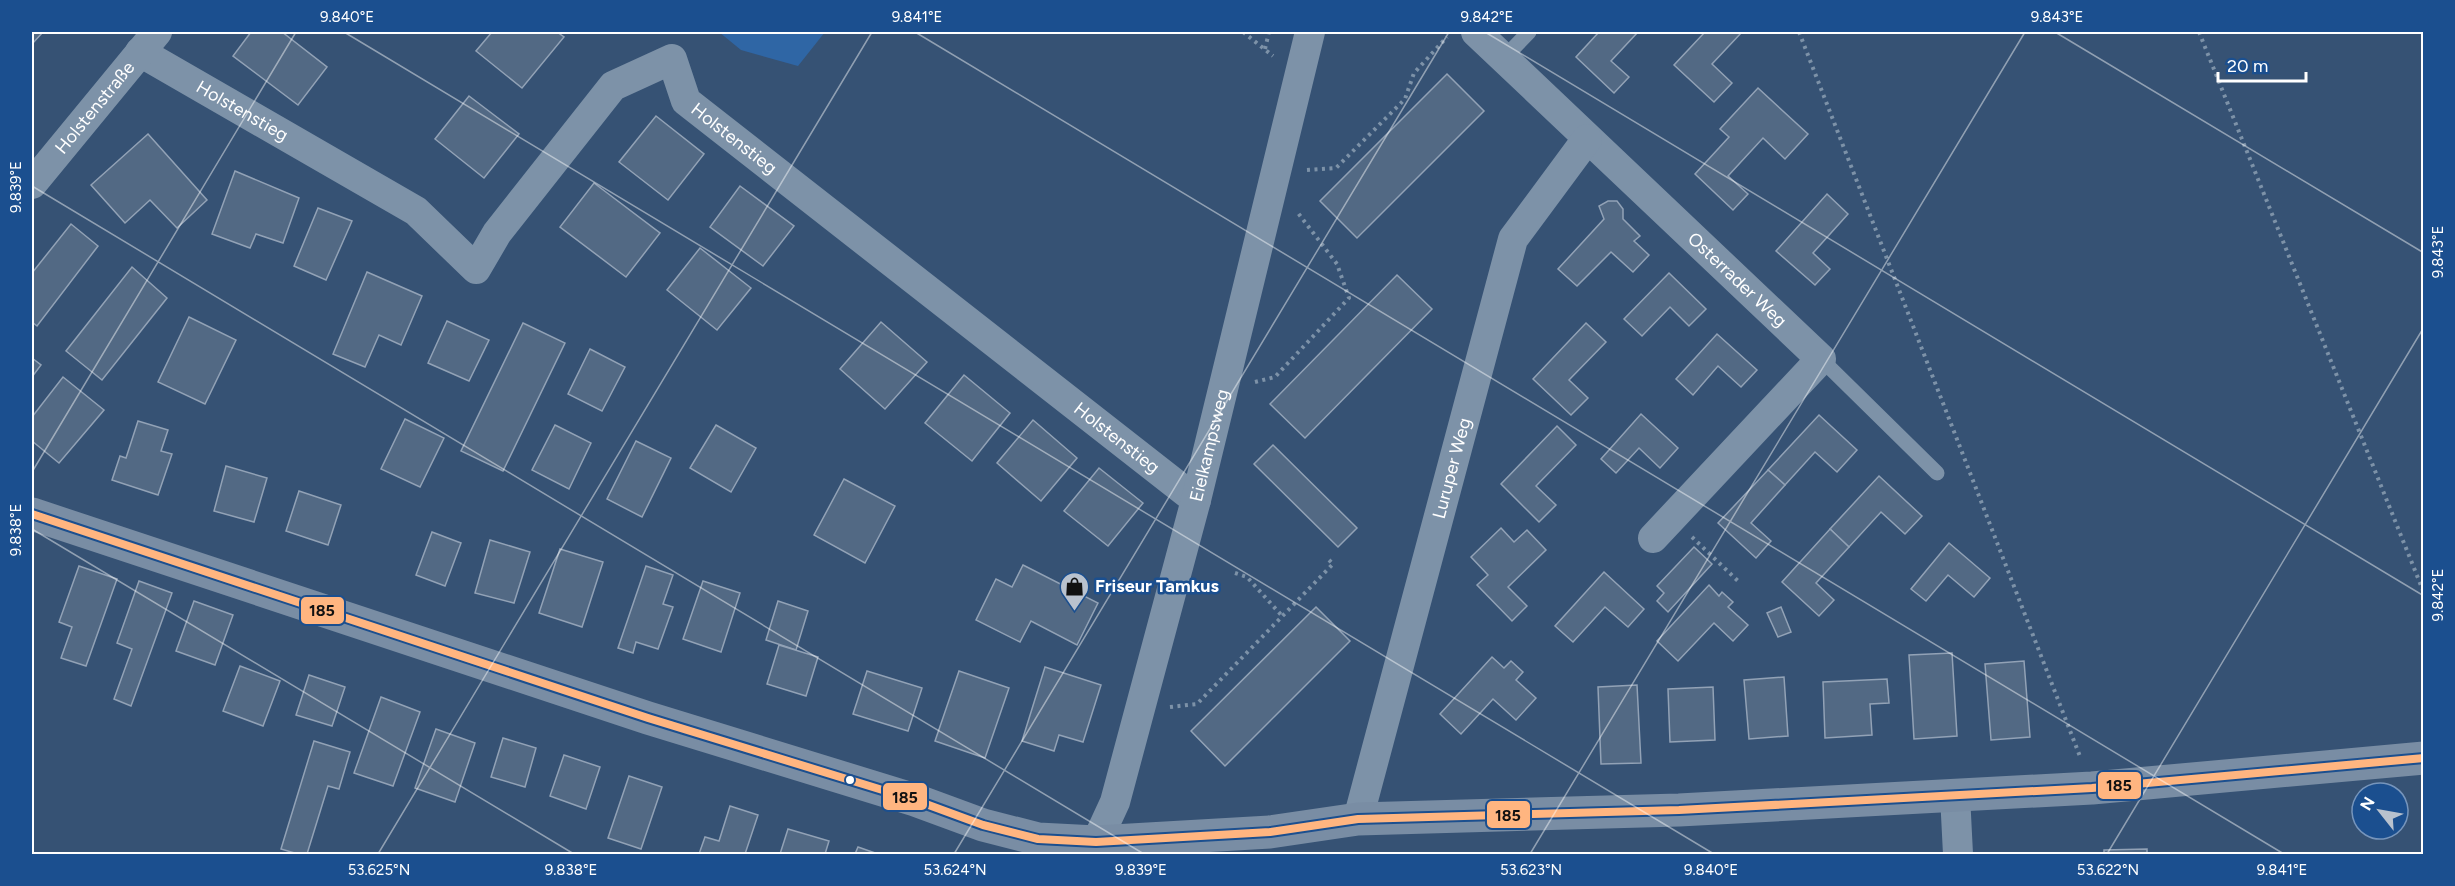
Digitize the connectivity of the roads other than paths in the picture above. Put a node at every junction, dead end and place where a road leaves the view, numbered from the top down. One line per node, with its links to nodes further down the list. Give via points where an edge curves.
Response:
1 (1310, 32): 10 (street, Eielkampsweg)
2 (1476, 32): 5 (street, Osterrader Weg)
3 (1529, 32): 5 (lane)
4 (148, 42): 7 (street, Holstenstraße); 10 (street, Holstenstieg, via 416,211 476,269 497,233 613,86 672,58 686,101)
5 (1504, 58): 6 (street, Osterrader Weg)
6 (1587, 139): 8 (street, Osterrader Weg); 15 (street, Luruper Weg, via 1513,239)
7 (32, 184)
8 (1821, 359): 9 (lane); 12 (street)
9 (1937, 473)
10 (1196, 500): 16 (street, Eielkampsweg, via 1115,802)
11 (32, 513): 16 (street, via 983,825)
12 (1662, 528)
13 (2424, 758): 14 (street, via 2092,788)
14 (1955, 795): 15 (street, via 1679,810); 17 (street)
15 (1358, 819): 16 (street, via 1270,832)
16 (1093, 848)
17 (1958, 855)

